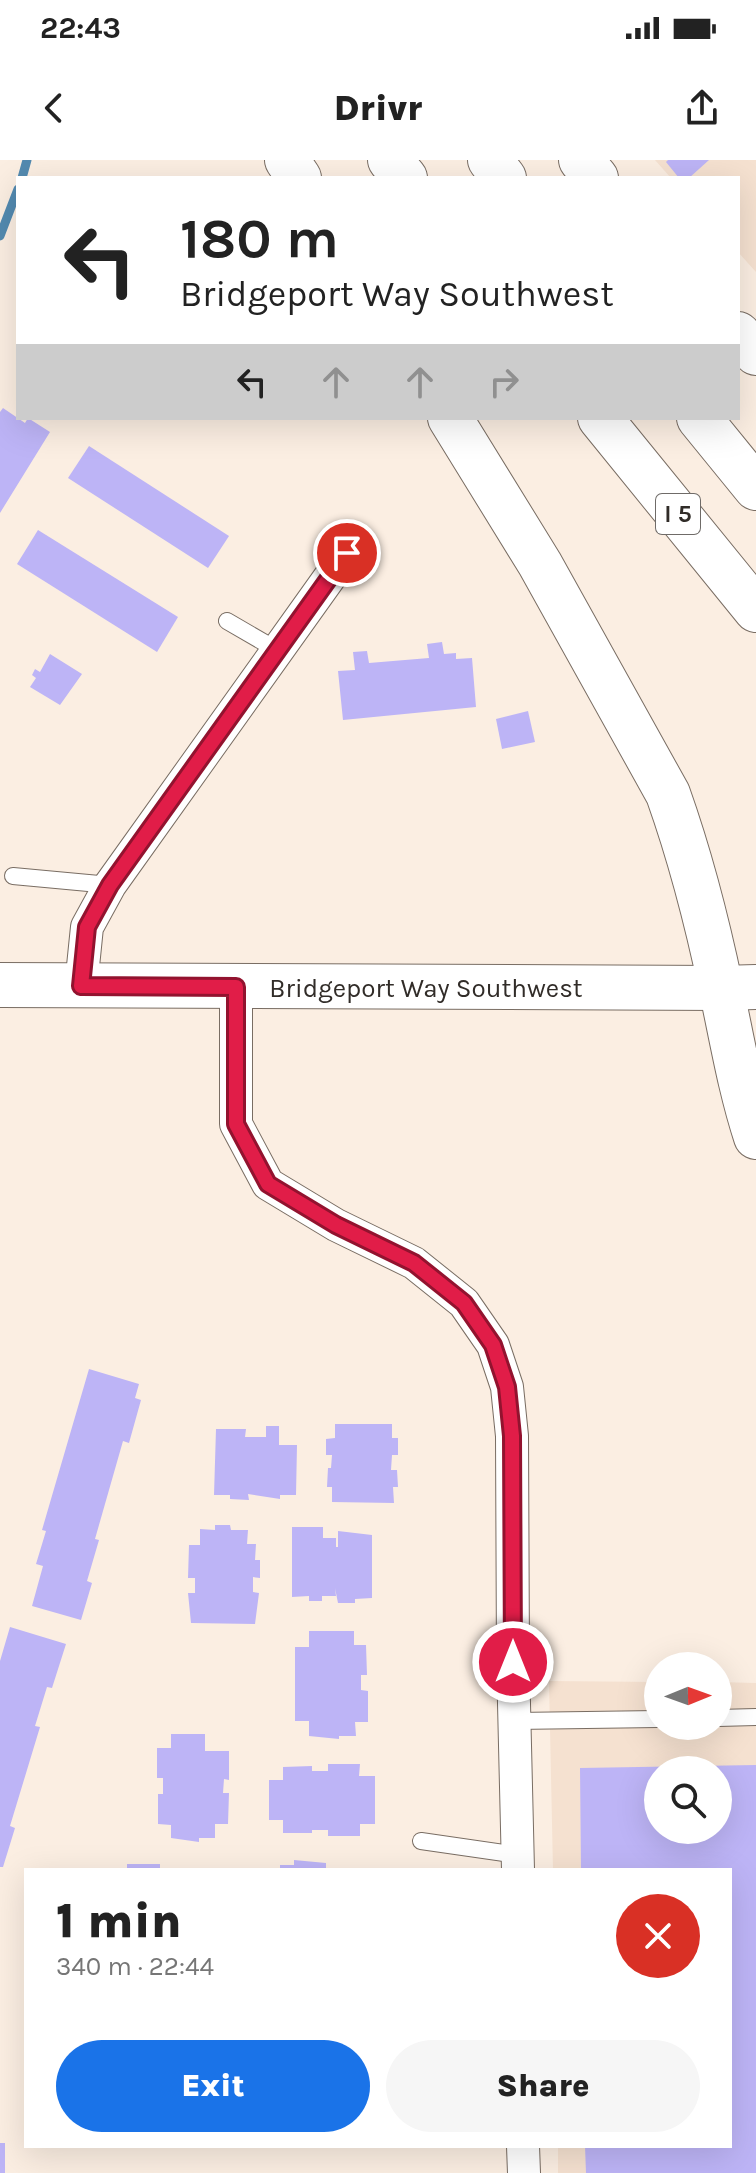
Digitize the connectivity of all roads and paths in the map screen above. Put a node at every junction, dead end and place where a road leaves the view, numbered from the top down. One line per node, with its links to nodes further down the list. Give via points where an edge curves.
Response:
1 (390, 160): 4 (main road)
2 (490, 160): 5 (main road)
3 (581, 160): 6 (main road)
4 (403, 176)
5 (502, 176)
6 (594, 176)
7 (740, 336): 8 (main road)
8 (756, 353)
9 (451, 420): 22 (main road, via 540,564 668,794)
10 (602, 420): 14 (main road, I 5)
11 (701, 420): 12 (main road)
12 (756, 488)
13 (347, 553): 16 (street)
14 (756, 610)
15 (227, 621): 16 (lane)
16 (277, 650): 18 (street)
17 (13, 876): 18 (lane)
18 (110, 885): 20 (street, via 87,927)
19 (0, 985): 20 (main road, Bridgeport Way Southwest)
20 (81, 986): 21 (main road, Bridgeport Way Southwest)
21 (236, 987): 22 (main road, Bridgeport Way Southwest); 27 (street, via 236,1124 268,1184 414,1263 464,1303 493,1345 507,1387 512,1436)
22 (739, 987): 23 (main road, via 743,1096)
23 (756, 1137)
24 (756, 1717): 25 (lane)
25 (732, 1718)
26 (644, 1719): 27 (lane)
27 (515, 1721): 29 (street)
28 (421, 1841): 29 (lane)
29 (518, 1863)
30 (523, 2148): 31 (street)
31 (524, 2173)

